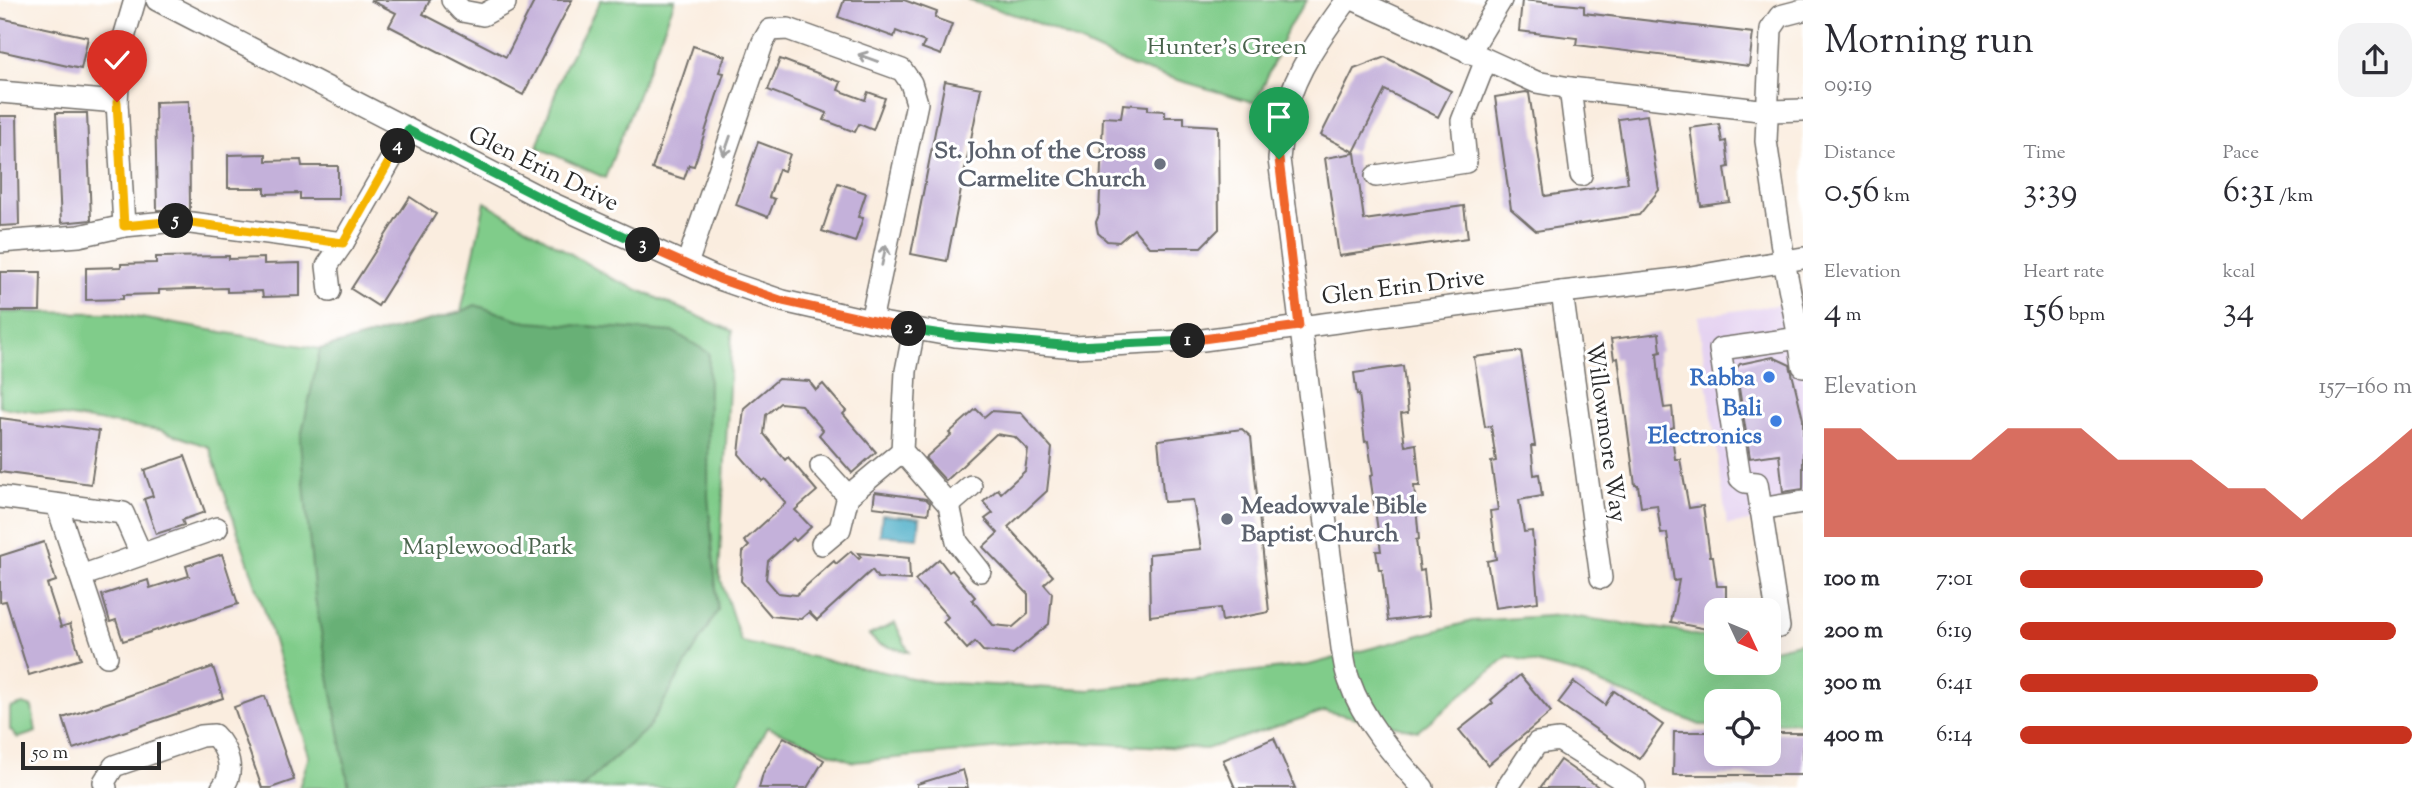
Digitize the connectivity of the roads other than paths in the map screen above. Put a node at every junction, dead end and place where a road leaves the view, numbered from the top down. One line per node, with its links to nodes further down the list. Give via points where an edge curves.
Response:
1 (135, 0): 12 (street, via 120,51)
2 (157, 0): 15 (street, Glen Erin Drive)
3 (452, 0): 4 (street, via 462,11 483,15)
4 (505, 0)
5 (1347, 0): 26 (street, via 1300,73 1285,113 1279,159)
6 (1354, 0): 9 (street)
7 (1501, 0): 9 (street)
8 (1803, 10): 14 (street, via 1780,16 1773,24)
9 (1478, 56): 10 (street, via 1536,82); 17 (street, via 1462,121 1466,162)
10 (1570, 88): 14 (street); 16 (street)
11 (0, 92): 12 (street)
12 (117, 102): 18 (street)
13 (1803, 110): 14 (street)
14 (1768, 111): 21 (street, via 1766,141)
15 (408, 130): 20 (street); 22 (street, Glen Erin Drive, via 549,202)
16 (1581, 175)
17 (1376, 176)
18 (124, 226): 19 (street, via 79,236); 20 (street, via 176,221)
19 (0, 242)
20 (343, 243): 23 (street, via 327,267)
21 (1793, 260): 24 (street, Glen Erin Drive); 28 (street)
22 (687, 264): 25 (street, Glen Erin Drive, via 783,301); 25 (street, one-way to 22, via 917,103 901,69 788,29 770,30 763,42)
23 (330, 291)
24 (1562, 292): 26 (street, Glen Erin Drive); 44 (street, Willowmore Way)
25 (871, 321): 27 (street, Glen Erin Drive)
26 (1299, 326): 27 (street, Glen Erin Drive, via 1203,340 1075,346); 49 (street, via 1349,680 1391,753)
27 (914, 330): 30 (street, via 906,371)
28 (1801, 337): 29 (street); 38 (street, via 1720,349 1740,478 1757,483)
29 (1803, 366)
30 (902, 451): 33 (street); 37 (street)
31 (821, 466): 33 (street)
32 (971, 486): 37 (street)
33 (848, 496): 40 (street, via 840,529)
34 (0, 497): 36 (street)
35 (1803, 502): 38 (street)
36 (57, 505): 41 (street, via 123,513); 43 (street)
37 (949, 505): 42 (street, via 957,542)
38 (1760, 509): 45 (street)
39 (217, 528): 41 (street)
40 (822, 544)
41 (141, 554): 43 (street)
42 (980, 571)
43 (81, 576): 46 (street)
44 (1601, 578)
45 (1774, 598)
46 (107, 656)
47 (106, 788): 48 (street, via 104,782 114,766 201,736 214,736 223,745 230,768)
48 (222, 788)
49 (1423, 788)
50 (1507, 788): 51 (street, via 1537,743 1559,740)
51 (1635, 788)

